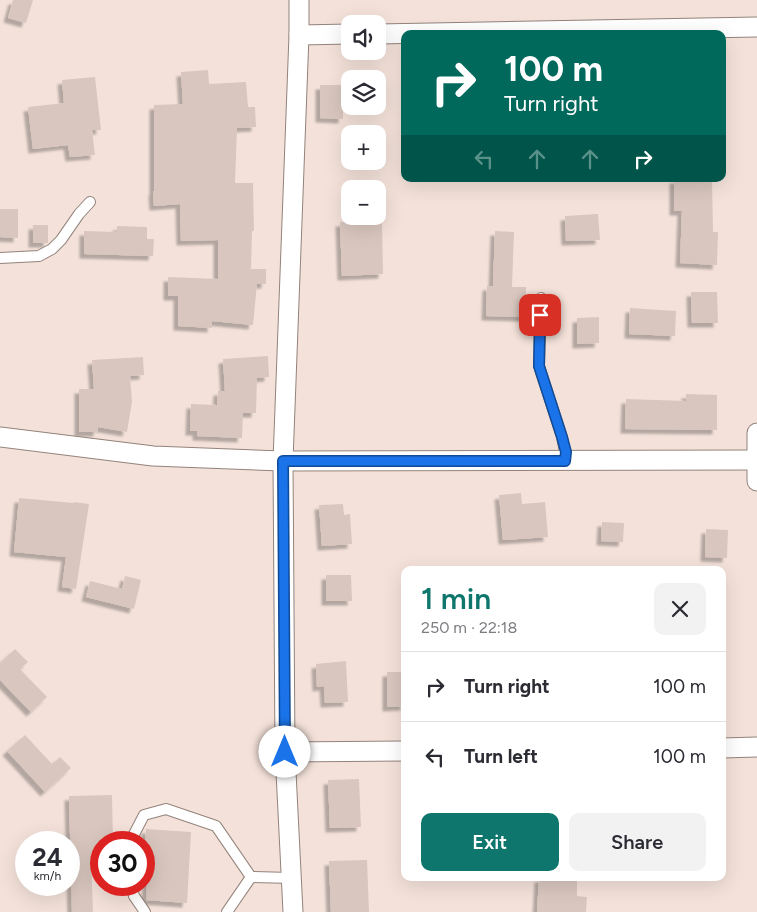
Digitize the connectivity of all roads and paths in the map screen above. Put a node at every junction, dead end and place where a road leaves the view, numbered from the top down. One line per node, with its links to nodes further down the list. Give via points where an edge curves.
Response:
1 (299, 0): 7 (street)
2 (757, 27): 3 (street)
3 (595, 30)
4 (341, 34): 7 (street)
5 (386, 34): 6 (street)
6 (401, 34)
7 (299, 35): 14 (street)
8 (90, 202): 9 (lane, via 52,249 39,256)
9 (0, 258)
10 (541, 298): 15 (lane, via 539,366 562,437)
11 (757, 433): 13 (street)
12 (0, 437): 14 (street, via 153,456)
13 (757, 460): 15 (street); 16 (street)
14 (283, 461): 15 (street); 20 (street)
15 (565, 461)
16 (757, 481)
17 (726, 748): 18 (street)
18 (757, 748)
19 (401, 751): 20 (street)
20 (285, 752): 23 (street)
21 (136, 831): 22 (lane, via 144,815 166,809 216,826)
22 (251, 877): 23 (lane); 26 (lane)
23 (291, 878): 27 (street)
24 (134, 896): 25 (lane)
25 (145, 912)
26 (227, 912)
27 (292, 912)

